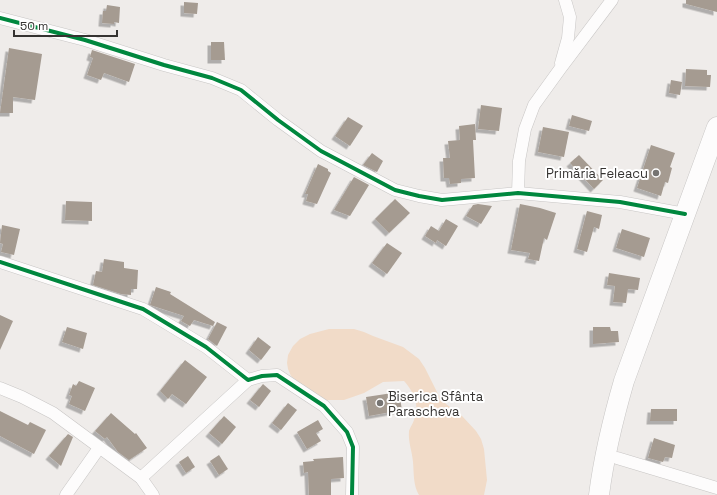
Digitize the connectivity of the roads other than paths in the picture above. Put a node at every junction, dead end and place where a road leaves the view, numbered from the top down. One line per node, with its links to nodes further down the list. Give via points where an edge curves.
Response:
1 (565, 0): 4 (street, via 570,17 568,38)
2 (612, 0): 4 (street)
3 (0, 18): 7 (street, via 85,40 212,78 241,90 321,151 395,190 442,200)
4 (560, 69): 7 (street, via 534,105 525,129 519,161)
5 (717, 127): 8 (main road)
6 (717, 164): 13 (main road, via 636,385)
7 (518, 193): 8 (street, via 620,202)
8 (685, 214): 19 (main road, via 624,381 605,456)
9 (0, 262): 10 (street, via 143,309 206,347)
10 (248, 380): 14 (street); 18 (street, via 277,375 324,406 346,432 353,447)
11 (0, 388): 12 (street, via 53,413)
12 (99, 448): 14 (street); 16 (street)
13 (617, 458): 15 (street); 20 (main road)
14 (141, 478): 17 (street)
15 (717, 488)
16 (66, 495)
17 (154, 495)
18 (352, 495)
19 (599, 495)
20 (612, 495)

